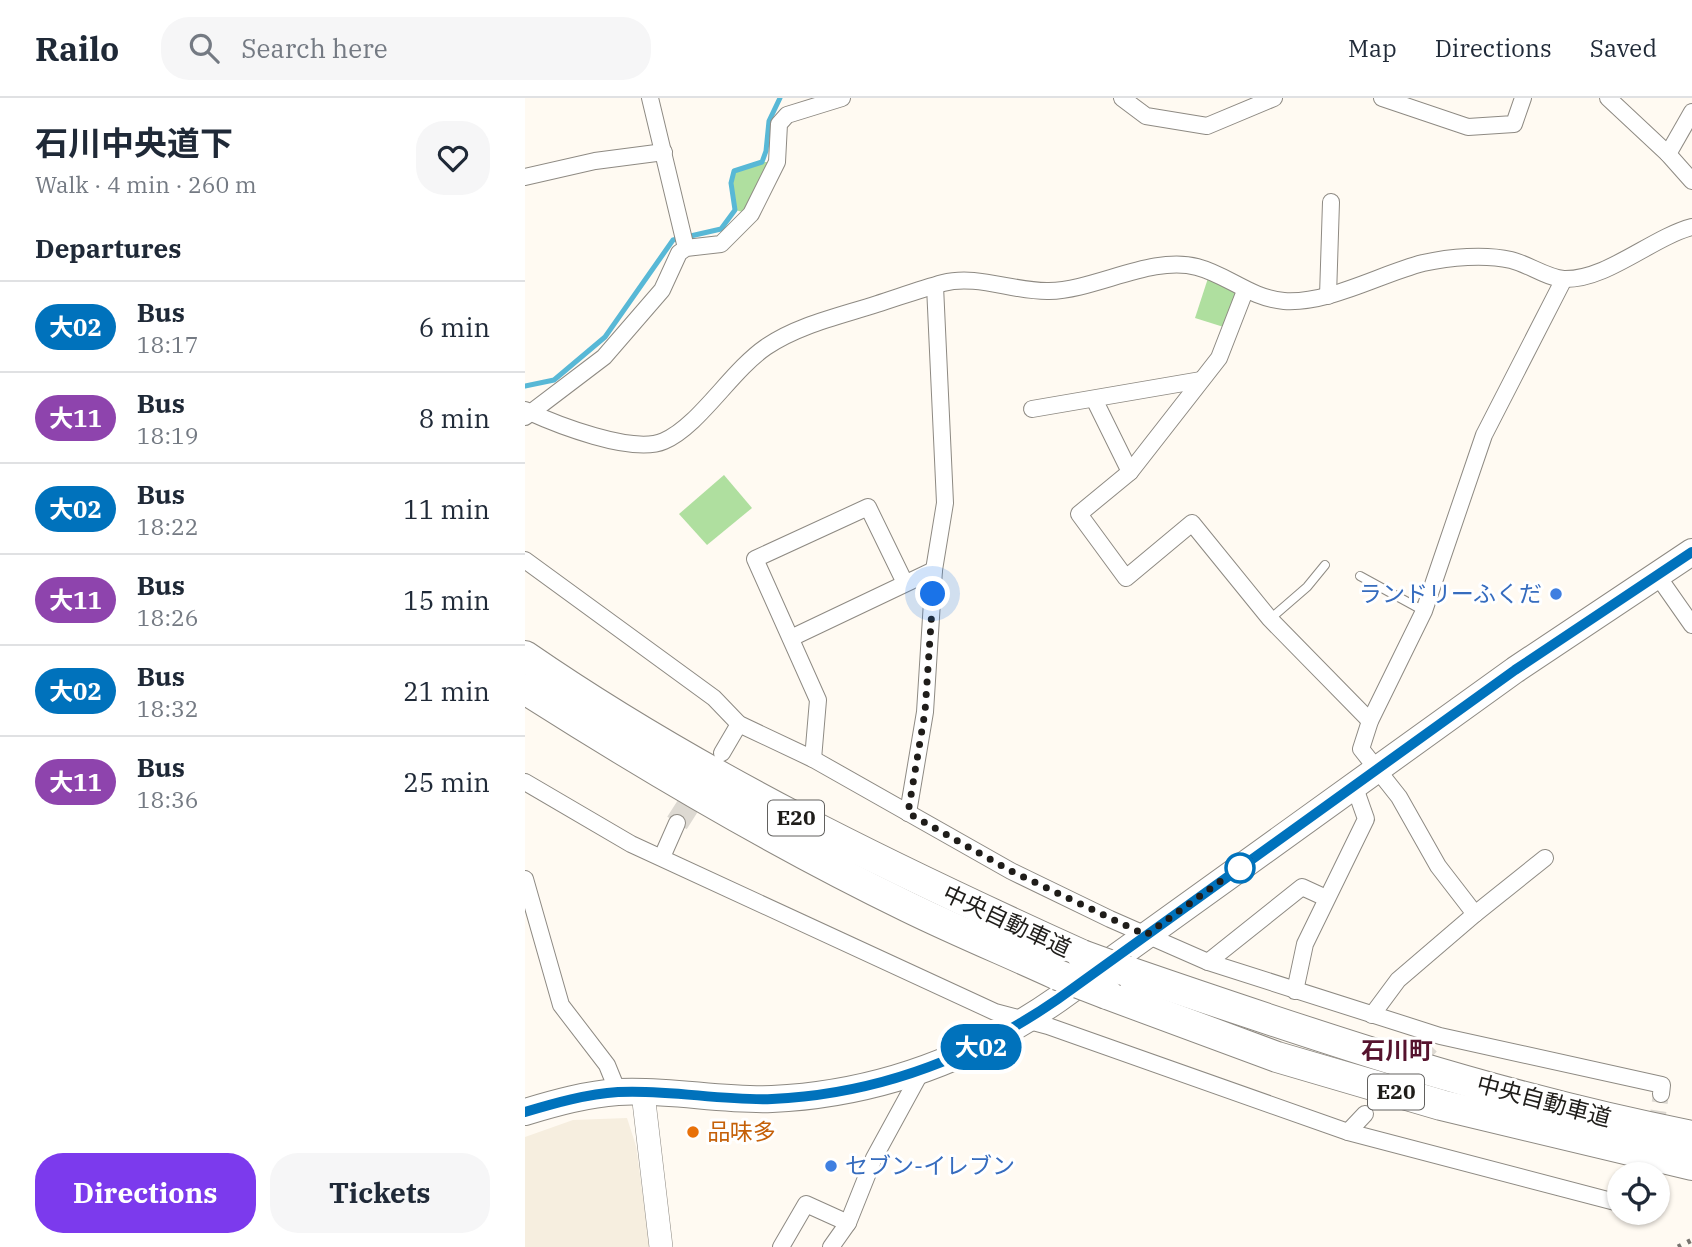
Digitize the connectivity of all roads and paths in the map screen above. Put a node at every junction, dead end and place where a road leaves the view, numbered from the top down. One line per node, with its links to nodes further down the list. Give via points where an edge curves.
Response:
1 (650, 98): 9 (street)
2 (842, 98): 15 (street, via 787,116 779,124 777,162 751,214 722,244)
3 (1122, 98): 4 (street, via 1146,116 1207,126)
4 (1274, 98)
5 (1382, 98): 6 (street, via 1468,127 1514,124)
6 (1523, 98)
7 (1608, 98): 10 (street)
8 (1692, 112): 10 (street)
9 (664, 152): 11 (street); 15 (street)
10 (1668, 154): 12 (street)
11 (525, 177)
12 (1692, 181)
13 (1331, 202): 19 (street)
14 (1691, 230): 16 (street, via 1599,271)
15 (685, 246): 23 (street, via 662,290 604,357)
16 (1564, 279): 19 (street, via 1510,259 1464,257 1424,263); 32 (street, via 1485,435)
17 (935, 286): 18 (street, via 977,281 1047,291 1087,286 1166,264 1197,267); 23 (street, via 810,325 768,346 663,442 633,443 593,435); 28 (street, via 945,503)
18 (1245, 291): 19 (street, via 1286,301); 20 (street, via 1219,358)
19 (1328, 296)
20 (1202, 380): 21 (street); 24 (street)
21 (1094, 399): 22 (street); 24 (street)
22 (1032, 409)
23 (527, 413)
24 (1130, 471): 33 (street, via 1079,514 1126,578 1192,523)
25 (1692, 552): 29 (main road)
26 (525, 560): 39 (street, via 714,698)
27 (1325, 565): 33 (lane)
28 (934, 570): 31 (street); 45 (street, via 925,712)
29 (1657, 575): 34 (street); 42 (main road)
30 (1360, 576): 32 (lane)
31 (905, 583): 35 (street); 35 (street, via 868,507 755,559)
32 (1424, 611): 38 (street)
33 (1271, 619): 38 (street)
34 (1692, 625)
35 (791, 638): 41 (street, via 818,701)
36 (525, 656): 63 (highway, 中央自動車道 / E20, bridge, via 784,812 1082,955 1353,1049 1597,1117)
37 (525, 689): 64 (highway, 中央自動車道 / E20, bridge, via 647,767 771,836 908,908 1058,975 1277,1057 1441,1105)
38 (1370, 721): 42 (street, via 1361,749)
39 (739, 724): 40 (street); 41 (street)
40 (722, 752)
41 (813, 759): 45 (street)
42 (1376, 769): 44 (main road); 51 (street)
43 (525, 782): 47 (street)
44 (1354, 785): 50 (street, via 1366,819); 52 (main road)
45 (908, 813): 52 (street, via 1011,871)
46 (677, 823): 47 (street)
47 (662, 857): 56 (street, via 995,1012)
48 (1545, 858): 51 (street)
49 (525, 878): 58 (street, via 561,1006)
50 (1326, 898): 53 (street, via 1303,887); 54 (street, via 1305,944)
51 (1475, 914): 55 (street, via 1398,980)
52 (1146, 935): 53 (street); 56 (main road)
53 (1208, 962): 54 (street)
54 (1295, 991): 55 (street)
55 (1372, 1015): 59 (street, via 1436,1041 1662,1085)
56 (1028, 1020): 57 (main road); 62 (street)
57 (921, 1073): 58 (main road, via 849,1090 769,1099); 66 (street, via 874,1158)
58 (631, 1093): 60 (main road, via 558,1102); 67 (street)
59 (1661, 1094)
60 (525, 1112)
61 (1365, 1114): 62 (street)
62 (1348, 1132): 65 (street)
63 (1692, 1136)
64 (1692, 1165)
65 (1607, 1200)
66 (848, 1223): 68 (street, via 806,1204); 69 (street)
67 (661, 1247)
68 (781, 1247)
69 (831, 1247)

